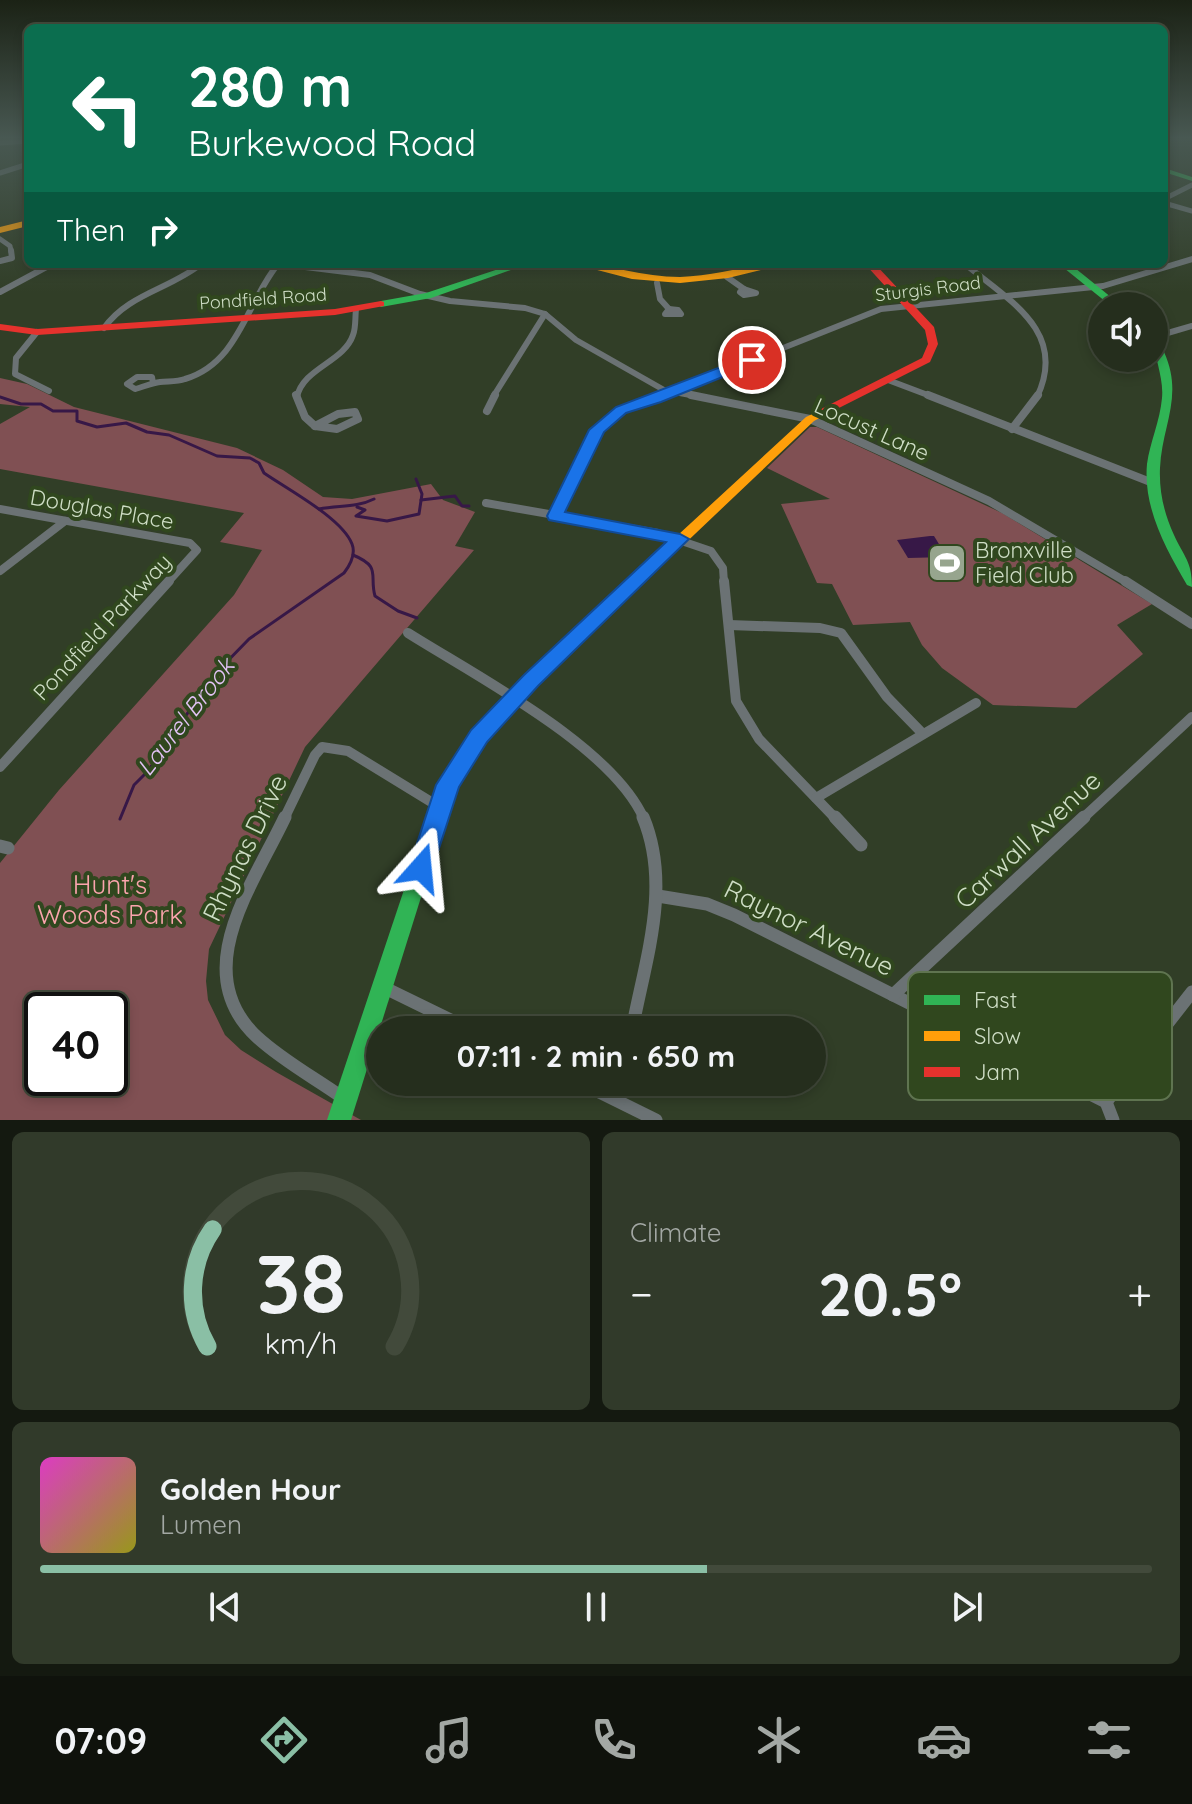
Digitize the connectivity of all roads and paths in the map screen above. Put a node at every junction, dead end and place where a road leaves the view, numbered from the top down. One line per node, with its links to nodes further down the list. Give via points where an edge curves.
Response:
1 (1168, 202): 2 (street)
2 (1192, 211)
3 (24, 224): 4 (street)
4 (0, 230)
5 (0, 239): 6 (street)
6 (12, 251): 7 (street); 9 (street, via 11,259)
7 (0, 253)
8 (1192, 259): 10 (street, Sturgis Road)
9 (0, 261)
10 (1168, 265)
11 (45, 268): 26 (street)
12 (196, 268): 37 (street, via 120,307)
13 (276, 268): 34 (street, via 264,281)
14 (313, 268): 28 (street, via 370,275)
15 (510, 268): 28 (street, Pondfield Road)
16 (591, 268): 23 (street)
17 (764, 268): 22 (street)
18 (874, 268): 30 (street)
19 (970, 268): 29 (street)
20 (1070, 268): 24 (street)
21 (1158, 268): 24 (street, Sturgis Road)
22 (727, 277): 23 (street); 25 (street)
23 (657, 283): 32 (street)
24 (1096, 287): 27 (street); 29 (street, Sturgis Road)
25 (744, 289)
26 (0, 292)
27 (1102, 292)
28 (428, 296): 31 (street, Pondfield Road); 33 (street)
29 (1003, 296): 30 (street, Sturgis Road); 48 (street, via 1040,333 1050,357 1046,380)
30 (910, 305): 41 (street, via 930,329 931,351 917,367); 44 (street, Sturgis Road, via 862,314)
31 (356, 309): 34 (street, Pondfield Road); 47 (street, via 349,343 297,390 303,414)
32 (669, 309)
33 (545, 314): 44 (street, Locust Lane, via 576,340); 45 (street)
34 (248, 319): 37 (street, Pondfield Road); 42 (street, via 217,362 184,380)
35 (0, 327): 38 (street, Pondfield Road)
36 (1191, 327): 39 (street)
37 (104, 328): 38 (street, Pondfield Road)
38 (37, 332): 43 (street, via 16,358 15,374)
39 (1168, 334)
40 (1168, 363): 49 (street, via 1173,382)
41 (888, 380): 46 (street); 48 (street)
42 (153, 383)
43 (49, 391)
44 (671, 393): 46 (street, Locust Lane); 52 (street, Sturgis Road, via 621,410 604,422)
45 (487, 411)
46 (810, 419): 54 (street); 58 (street, Locust Lane, via 989,501)
47 (315, 426): 47 (street, via 337,431 358,415 343,412)
48 (1012, 429): 49 (street)
49 (1153, 483): 57 (street, via 1157,507)
50 (486, 503): 52 (street)
51 (0, 509): 53 (street, Douglas Place)
52 (555, 516): 54 (street)
53 (65, 521): 55 (street, Douglas Place); 56 (street)
54 (680, 539): 59 (street, via 711,551 721,563); 61 (street)
55 (197, 547): 65 (street, Pondfield Parkway)
56 (0, 571)
57 (1192, 582)
58 (1192, 624)
59 (729, 625): 64 (street, via 841,633 887,697); 66 (street, via 736,701 759,739)
60 (408, 633): 61 (street)
61 (513, 700): 67 (street, via 464,755); 69 (street, via 586,751 618,779 638,806 653,841)
62 (976, 703): 64 (street)
63 (1192, 717): 70 (street, Carwall Avenue)
64 (923, 734): 66 (street)
65 (0, 767)
66 (816, 798): 68 (street)
67 (441, 808): 72 (street); 81 (street, Rhynas Drive, via 348,751 322,747 227,939 224,980 250,1033)
68 (861, 845)
69 (658, 896): 74 (street, Raynor Avenue, via 707,904 734,915); 77 (street)
70 (918, 972)
71 (908, 981): 74 (street, Carwall Avenue)
72 (383, 987): 76 (street); 81 (street)
73 (1192, 992): 78 (street)
74 (893, 995): 75 (street, Raynor Avenue)
75 (908, 1003)
76 (442, 1016)
77 (635, 1016)
78 (1172, 1018)
79 (608, 1096): 83 (street)
80 (620, 1096): 83 (street)
81 (346, 1100): 85 (street)
82 (1102, 1100): 84 (street, Raynor Avenue)
83 (619, 1101): 86 (street)
84 (1106, 1102): 87 (street)
85 (339, 1120)
86 (656, 1120)
87 (1113, 1120)

